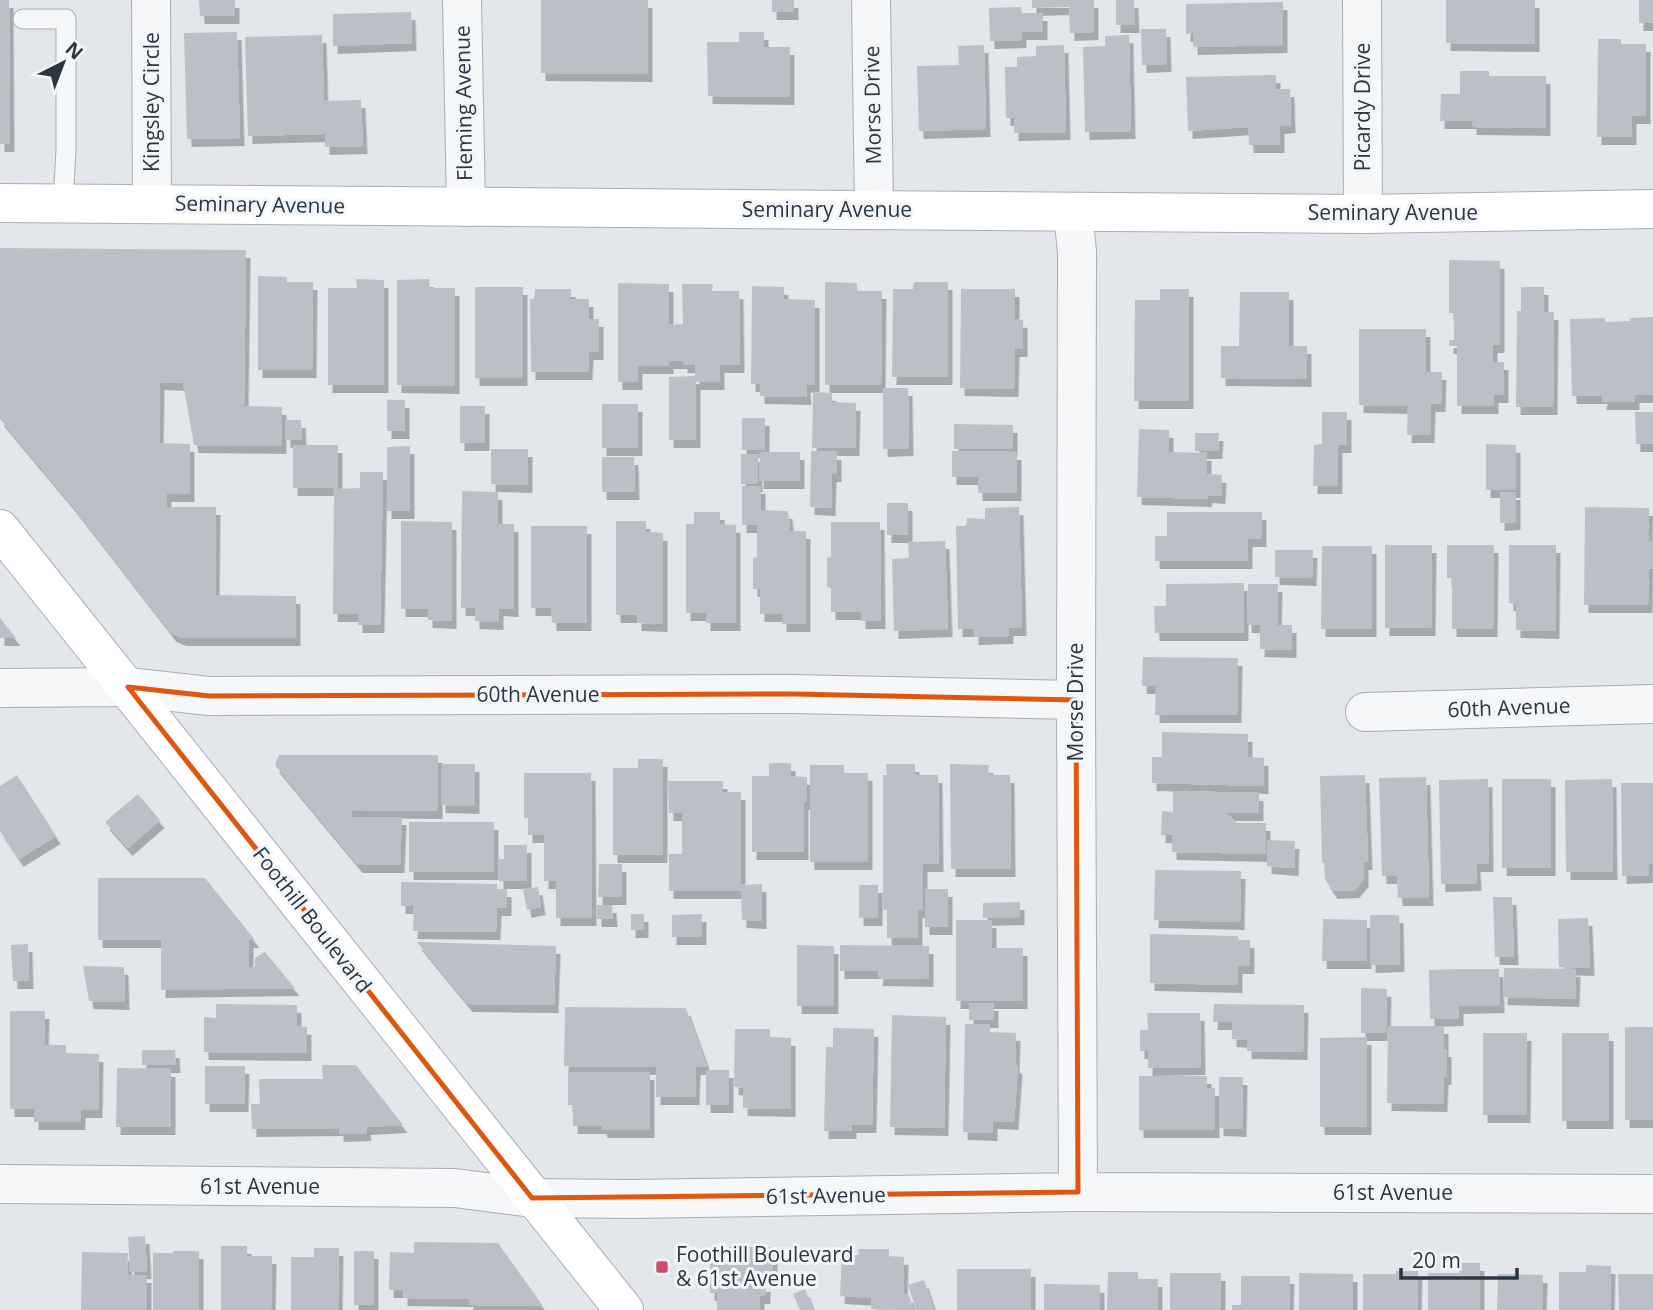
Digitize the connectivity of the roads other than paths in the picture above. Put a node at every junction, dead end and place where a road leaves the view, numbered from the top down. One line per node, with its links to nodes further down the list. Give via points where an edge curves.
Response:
1 (151, 0): 8 (street, Kingsley Circle)
2 (463, 0): 9 (street, Fleming Avenue)
3 (871, 0): 11 (street, Morse Drive)
4 (1362, 0): 13 (street, Picardy Drive)
5 (23, 19): 7 (lane, via 66,19)
6 (0, 202): 7 (street, Seminary Avenue)
7 (63, 203): 8 (street, Seminary Avenue)
8 (152, 204): 9 (street, Seminary Avenue)
9 (466, 207): 11 (street, Seminary Avenue)
10 (1653, 209): 13 (street, Seminary Avenue)
11 (874, 210): 12 (street, Seminary Avenue)
12 (1073, 212): 13 (street, Seminary Avenue); 17 (street, Morse Drive, via 1077,252)
13 (1363, 214)
14 (0, 529): 15 (street, Foothill Boulevard)
15 (128, 687): 16 (street, 60th Avenue); 17 (street, 60th Avenue, via 209,696 793,694); 23 (street, Foothill Boulevard)
16 (0, 688)
17 (1076, 700): 21 (street, Morse Drive)
18 (1653, 704): 19 (street, 60th Avenue)
19 (1365, 712)
20 (0, 1184): 23 (street, 61st Avenue, via 455,1188)
21 (1078, 1192): 22 (street, 61st Avenue); 23 (street, 61st Avenue)
22 (1653, 1194)
23 (532, 1198): 24 (street, Foothill Boulevard)
24 (624, 1310)

